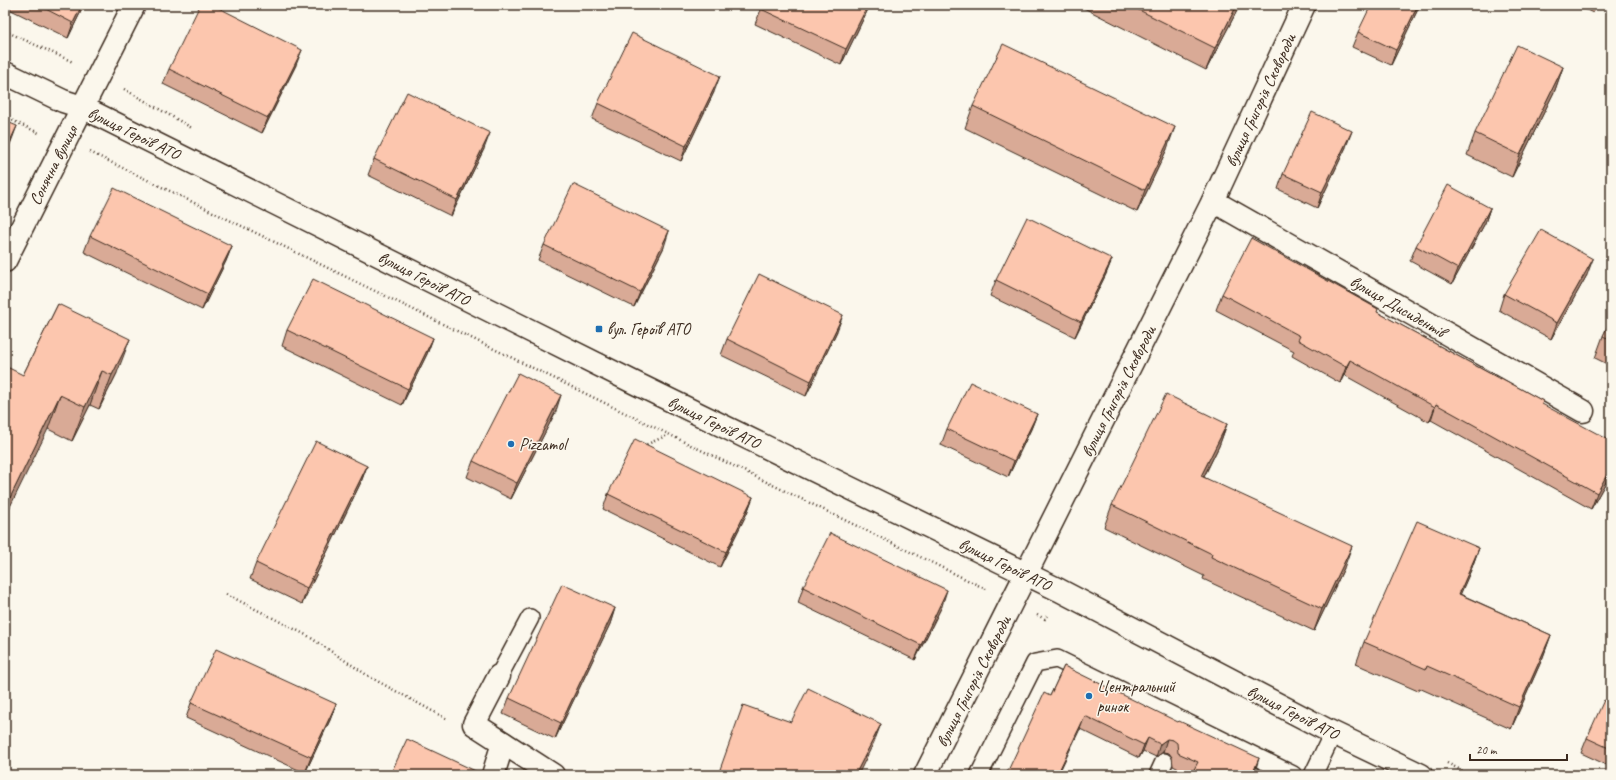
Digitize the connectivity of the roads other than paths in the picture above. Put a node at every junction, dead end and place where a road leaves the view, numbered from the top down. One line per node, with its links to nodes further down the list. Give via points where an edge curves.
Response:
1 (134, 5): 4 (street, Сонячна вулиця)
2 (1304, 5): 5 (street, вулиця Григорія Сковороди)
3 (5, 73): 4 (street, вулиця Героїв АТО)
4 (82, 108): 6 (street, Сонячна вулиця); 8 (street, вулиця Героїв АТО)
5 (1213, 201): 7 (street, вулиця Дисидентів); 8 (street, вулиця Григорія Сковороди)
6 (5, 261)
7 (1583, 411)
8 (1027, 574): 11 (street, вулиця Героїв АТО); 15 (street, вулиця Григорія Сковороди)
9 (530, 618): 10 (lane)
10 (499, 676): 12 (street, via 474,724)
11 (1333, 733): 18 (lane); 19 (street, вулиця Героїв АТО)
12 (503, 743): 13 (street); 14 (street)
13 (493, 775)
14 (553, 775)
15 (925, 775)
16 (979, 775): 17 (lane, via 1035,663 1057,659)
17 (1293, 775)
18 (1313, 775)
19 (1421, 775)

